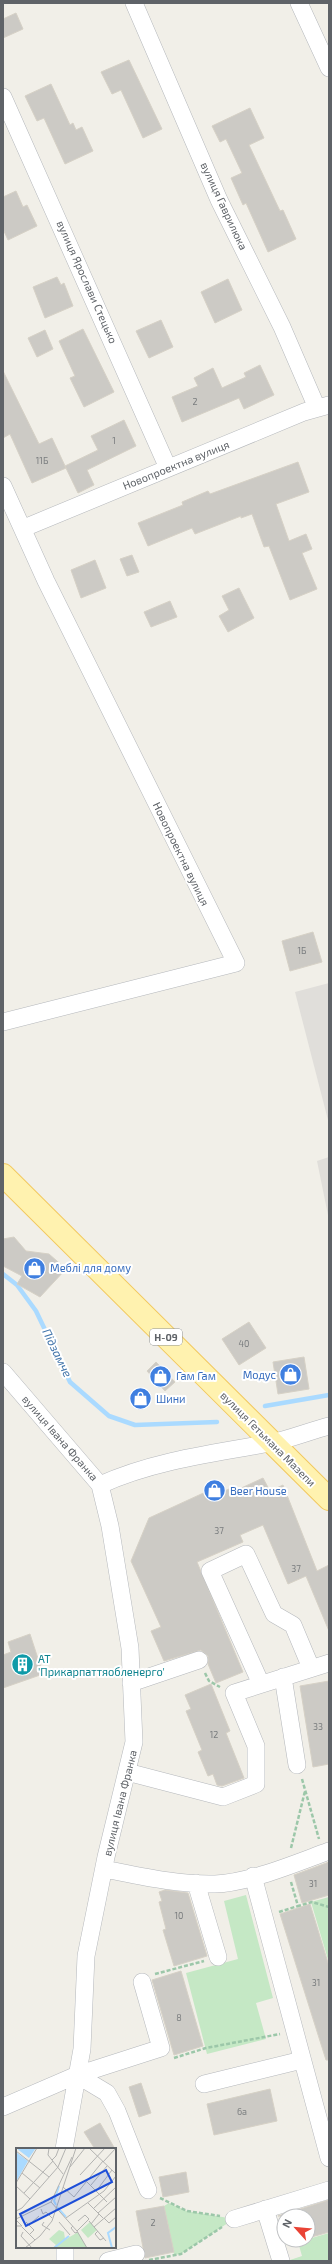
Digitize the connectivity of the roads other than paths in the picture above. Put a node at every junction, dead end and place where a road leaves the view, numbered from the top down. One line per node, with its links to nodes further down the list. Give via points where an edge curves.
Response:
1 (134, 3): 5 (street, вулиця Гаврилюка, via 219,200)
2 (299, 3): 3 (street)
3 (329, 68)
4 (3, 97): 6 (street, вулиця Ярослави Стецько)
5 (323, 407): 6 (street, Новопроектна вулиця)
6 (168, 468): 8 (street, Новопроектна вулиця)
7 (3, 486): 8 (street, Новопроектна вулиця)
8 (24, 528): 9 (street, Новопроектна вулиця, via 46,581 236,963)
9 (3, 1022)
10 (3, 1175): 13 (main road, вулиця Гетьмана Мазепи / Н-09)
11 (3, 1372): 14 (street, вулиця Івана Франка)
12 (329, 1426): 13 (street)
13 (272, 1442): 14 (street, via 127,1472); 15 (main road, вулиця Гетьмана Мазепи / Н-09)
14 (100, 1485): 20 (street, вулиця Івана Франка, via 110,1526 129,1640)
15 (329, 1499)
16 (200, 1660): 20 (street)
17 (329, 1663): 18 (street)
18 (311, 1668): 19 (street); 21 (street, via 292,1625 274,1614 246,1554 210,1570)
19 (283, 1677): 21 (street); 22 (street)
20 (132, 1683): 23 (street, вулиця Івана Франка, via 134,1742)
21 (261, 1684): 23 (street, via 234,1693 256,1746 256,1784 223,1798)
22 (298, 1765)
23 (127, 1772): 25 (street, вулиця Івана Франка)
24 (326, 1852): 26 (street)
25 (104, 1869): 27 (street, via 161,1880); 32 (street, вулиця Івана Франка, via 86,1956 82,2049)
26 (253, 1876): 27 (street, via 216,1884); 30 (street)
27 (196, 1883): 28 (street)
28 (218, 1957)
29 (142, 1982): 31 (street, via 161,2048)
30 (302, 2060): 33 (street); 37 (street)
31 (109, 2065): 32 (street); 34 (street)
32 (77, 2076): 34 (street); 35 (street); 36 (street, вулиця Івана Франка)
33 (204, 2084)
34 (108, 2093): 38 (street, via 118,2111)
35 (3, 2107)
36 (64, 2148)
37 (329, 2158)
38 (148, 2190)
39 (329, 2190): 40 (street)
40 (265, 2209): 41 (street); 46 (street)
41 (234, 2219)
42 (65, 2248): 44 (street)
43 (140, 2258): 45 (street)
44 (65, 2261)
45 (108, 2261)
46 (282, 2261)

